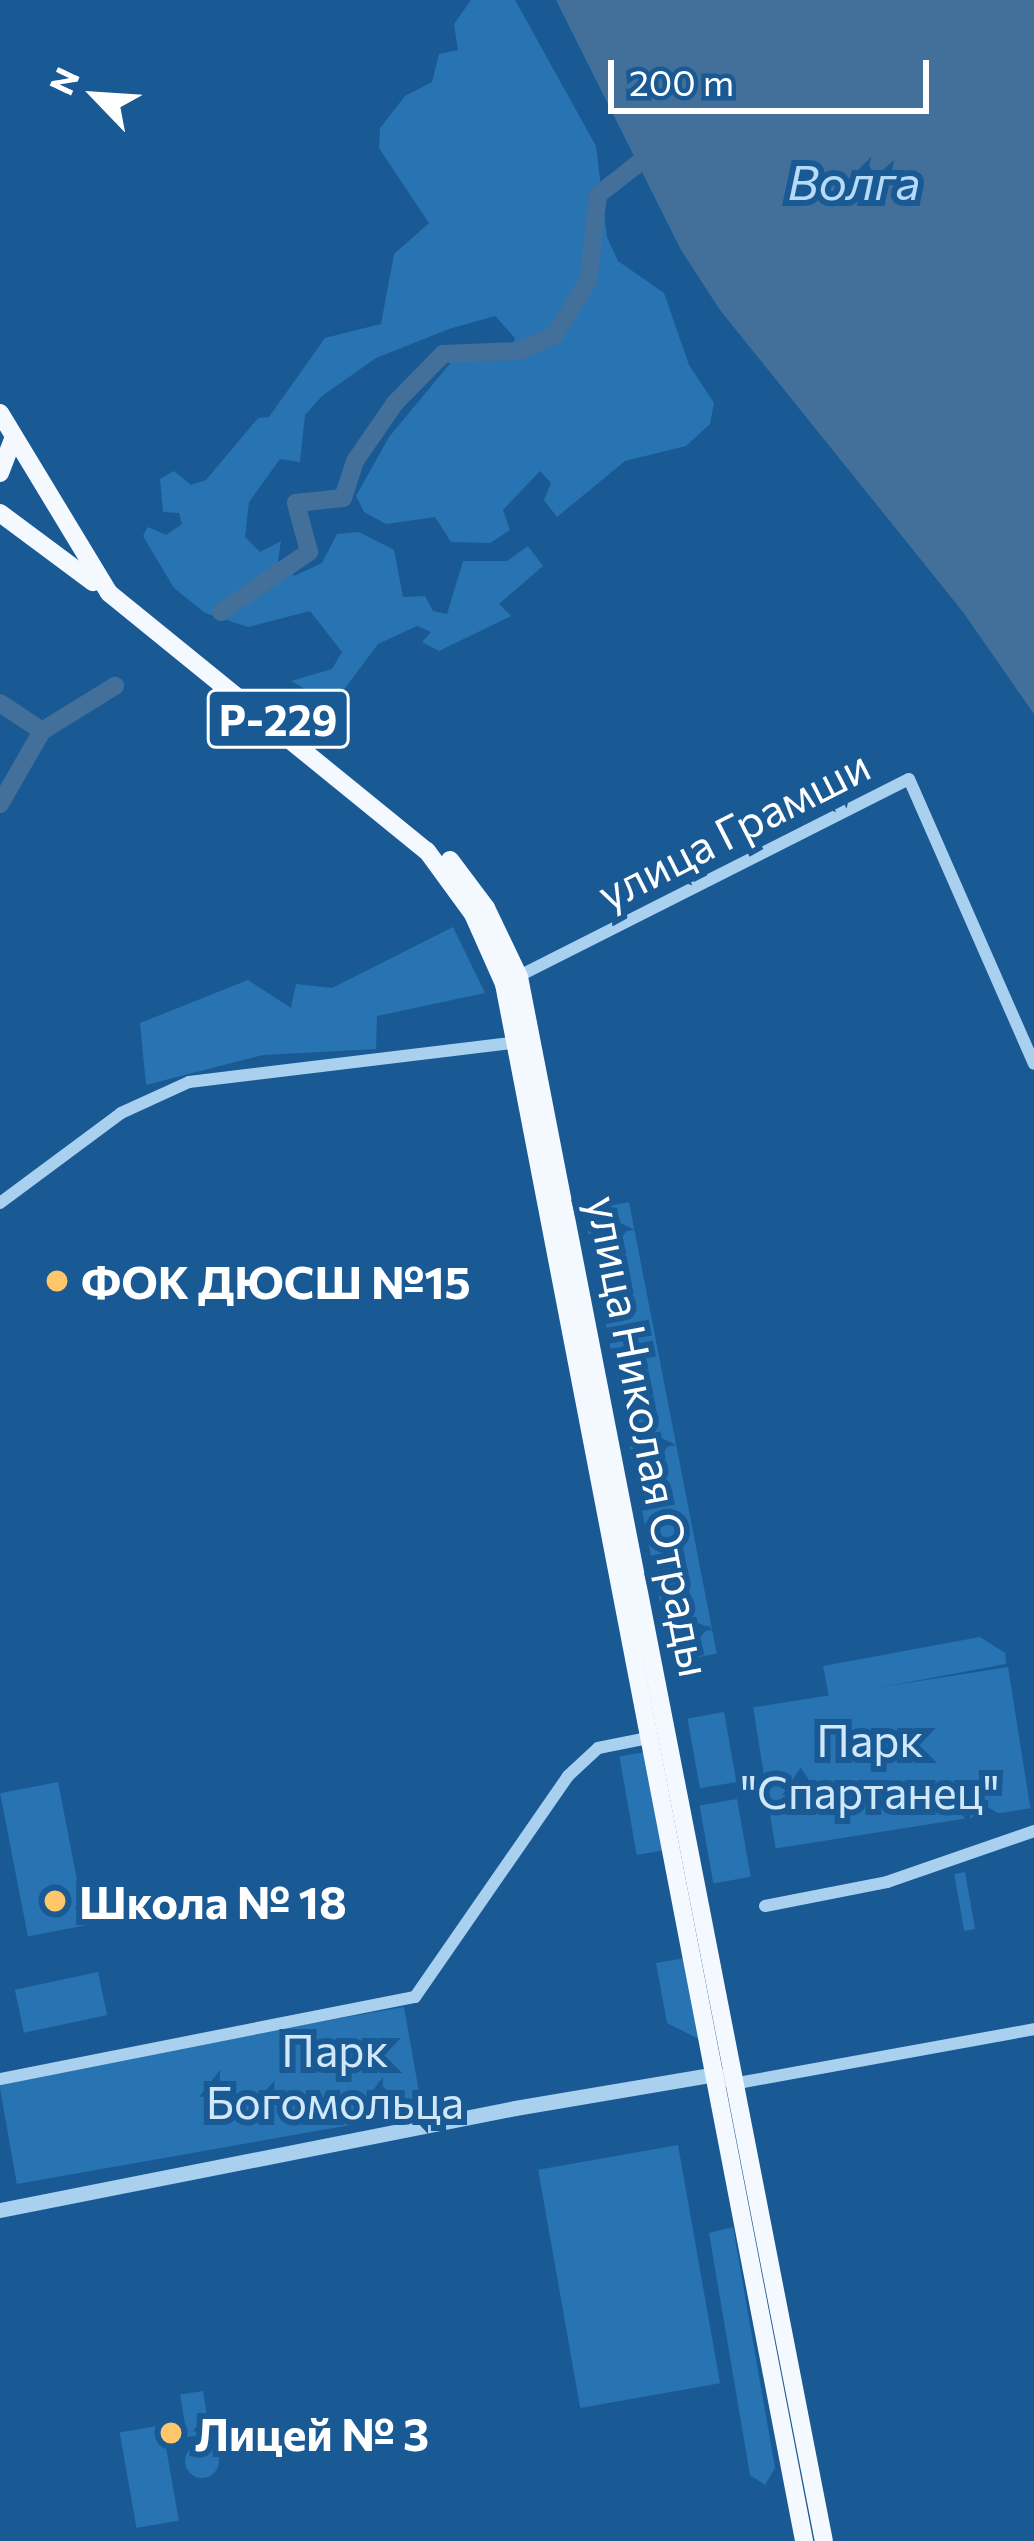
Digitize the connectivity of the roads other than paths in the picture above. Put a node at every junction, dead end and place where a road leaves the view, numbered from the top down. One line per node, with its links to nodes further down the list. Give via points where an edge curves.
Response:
1 (0, 413): 2 (main road, улица Николая Отрады / Р-229)
2 (13, 439): 3 (main road); 5 (main road, улица Николая Отрады / Р-229)
3 (0, 472)
4 (0, 513): 5 (main road)
5 (109, 593): 6 (main road, улица Николая Отрады / Р-229, via 408,832 465,902); 6 (main road, улица Николая Отрады / Р-229, via 443,852 486,908)
6 (511, 981): 7 (main road, улица Николая Отрады); 8 (street, улица Грамши, via 910,779); 16 (main road, улица Николая Отрады)
7 (520, 1042): 9 (street, via 189,1082 94,1130); 10 (main road, улица Николая Отрады)
8 (1034, 1064)
9 (0, 1203)
10 (648, 1738): 14 (main road, улица Николая Отрады); 15 (street, via 583,1759 415,1997)
11 (1034, 1831): 12 (street, via 886,1882)
12 (765, 1906)
13 (1034, 2029): 16 (street)
14 (716, 2074): 16 (street); 17 (street); 18 (main road, улица Николая Отрады)
15 (0, 2079)
16 (738, 2083): 19 (main road, улица Николая Отрады)
17 (0, 2210)
18 (804, 2541)
19 (824, 2541)

